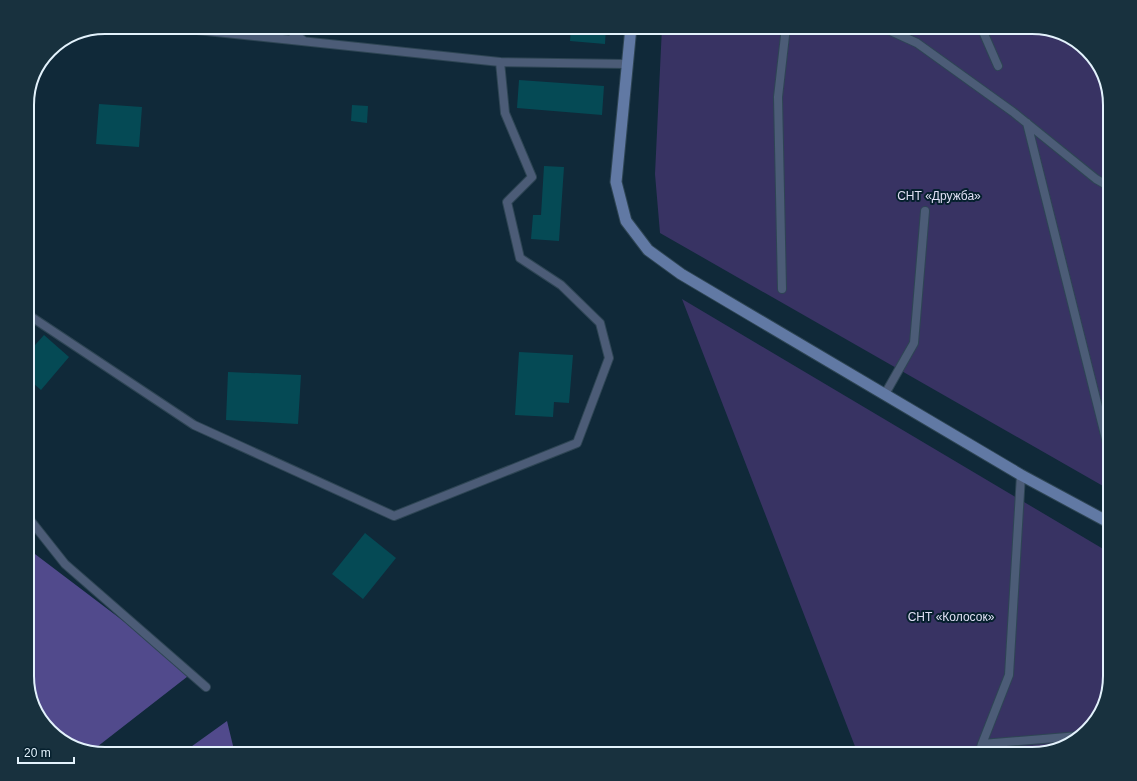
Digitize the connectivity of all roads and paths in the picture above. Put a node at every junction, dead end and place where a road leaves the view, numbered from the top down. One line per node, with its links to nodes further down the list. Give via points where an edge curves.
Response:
1 (236, 34): 7 (lane)
2 (294, 34): 7 (lane)
3 (629, 34): 9 (main road)
4 (785, 34): 14 (lane, via 778,97)
5 (897, 34): 11 (lane, via 917,43)
6 (984, 34): 10 (lane)
7 (304, 41): 8 (lane)
8 (500, 62): 9 (lane); 15 (lane, via 505,113 532,176 506,202 520,258 561,286 600,323 609,358 577,443 394,516 194,425)
9 (627, 64): 16 (main road, via 616,182 626,221 648,250 681,274)
10 (998, 66)
11 (1027, 124): 12 (lane); 17 (lane)
12 (1103, 183)
13 (925, 211): 16 (lane, via 914,343)
14 (782, 289)
15 (34, 319)
16 (885, 394): 18 (main road)
17 (1103, 427)
18 (1021, 475): 19 (main road); 23 (lane, via 1009,675)
19 (1103, 520)
20 (34, 525): 21 (lane, via 65,564)
21 (206, 687)
22 (1067, 737): 23 (lane)
23 (982, 744): 24 (lane)
24 (981, 747)

